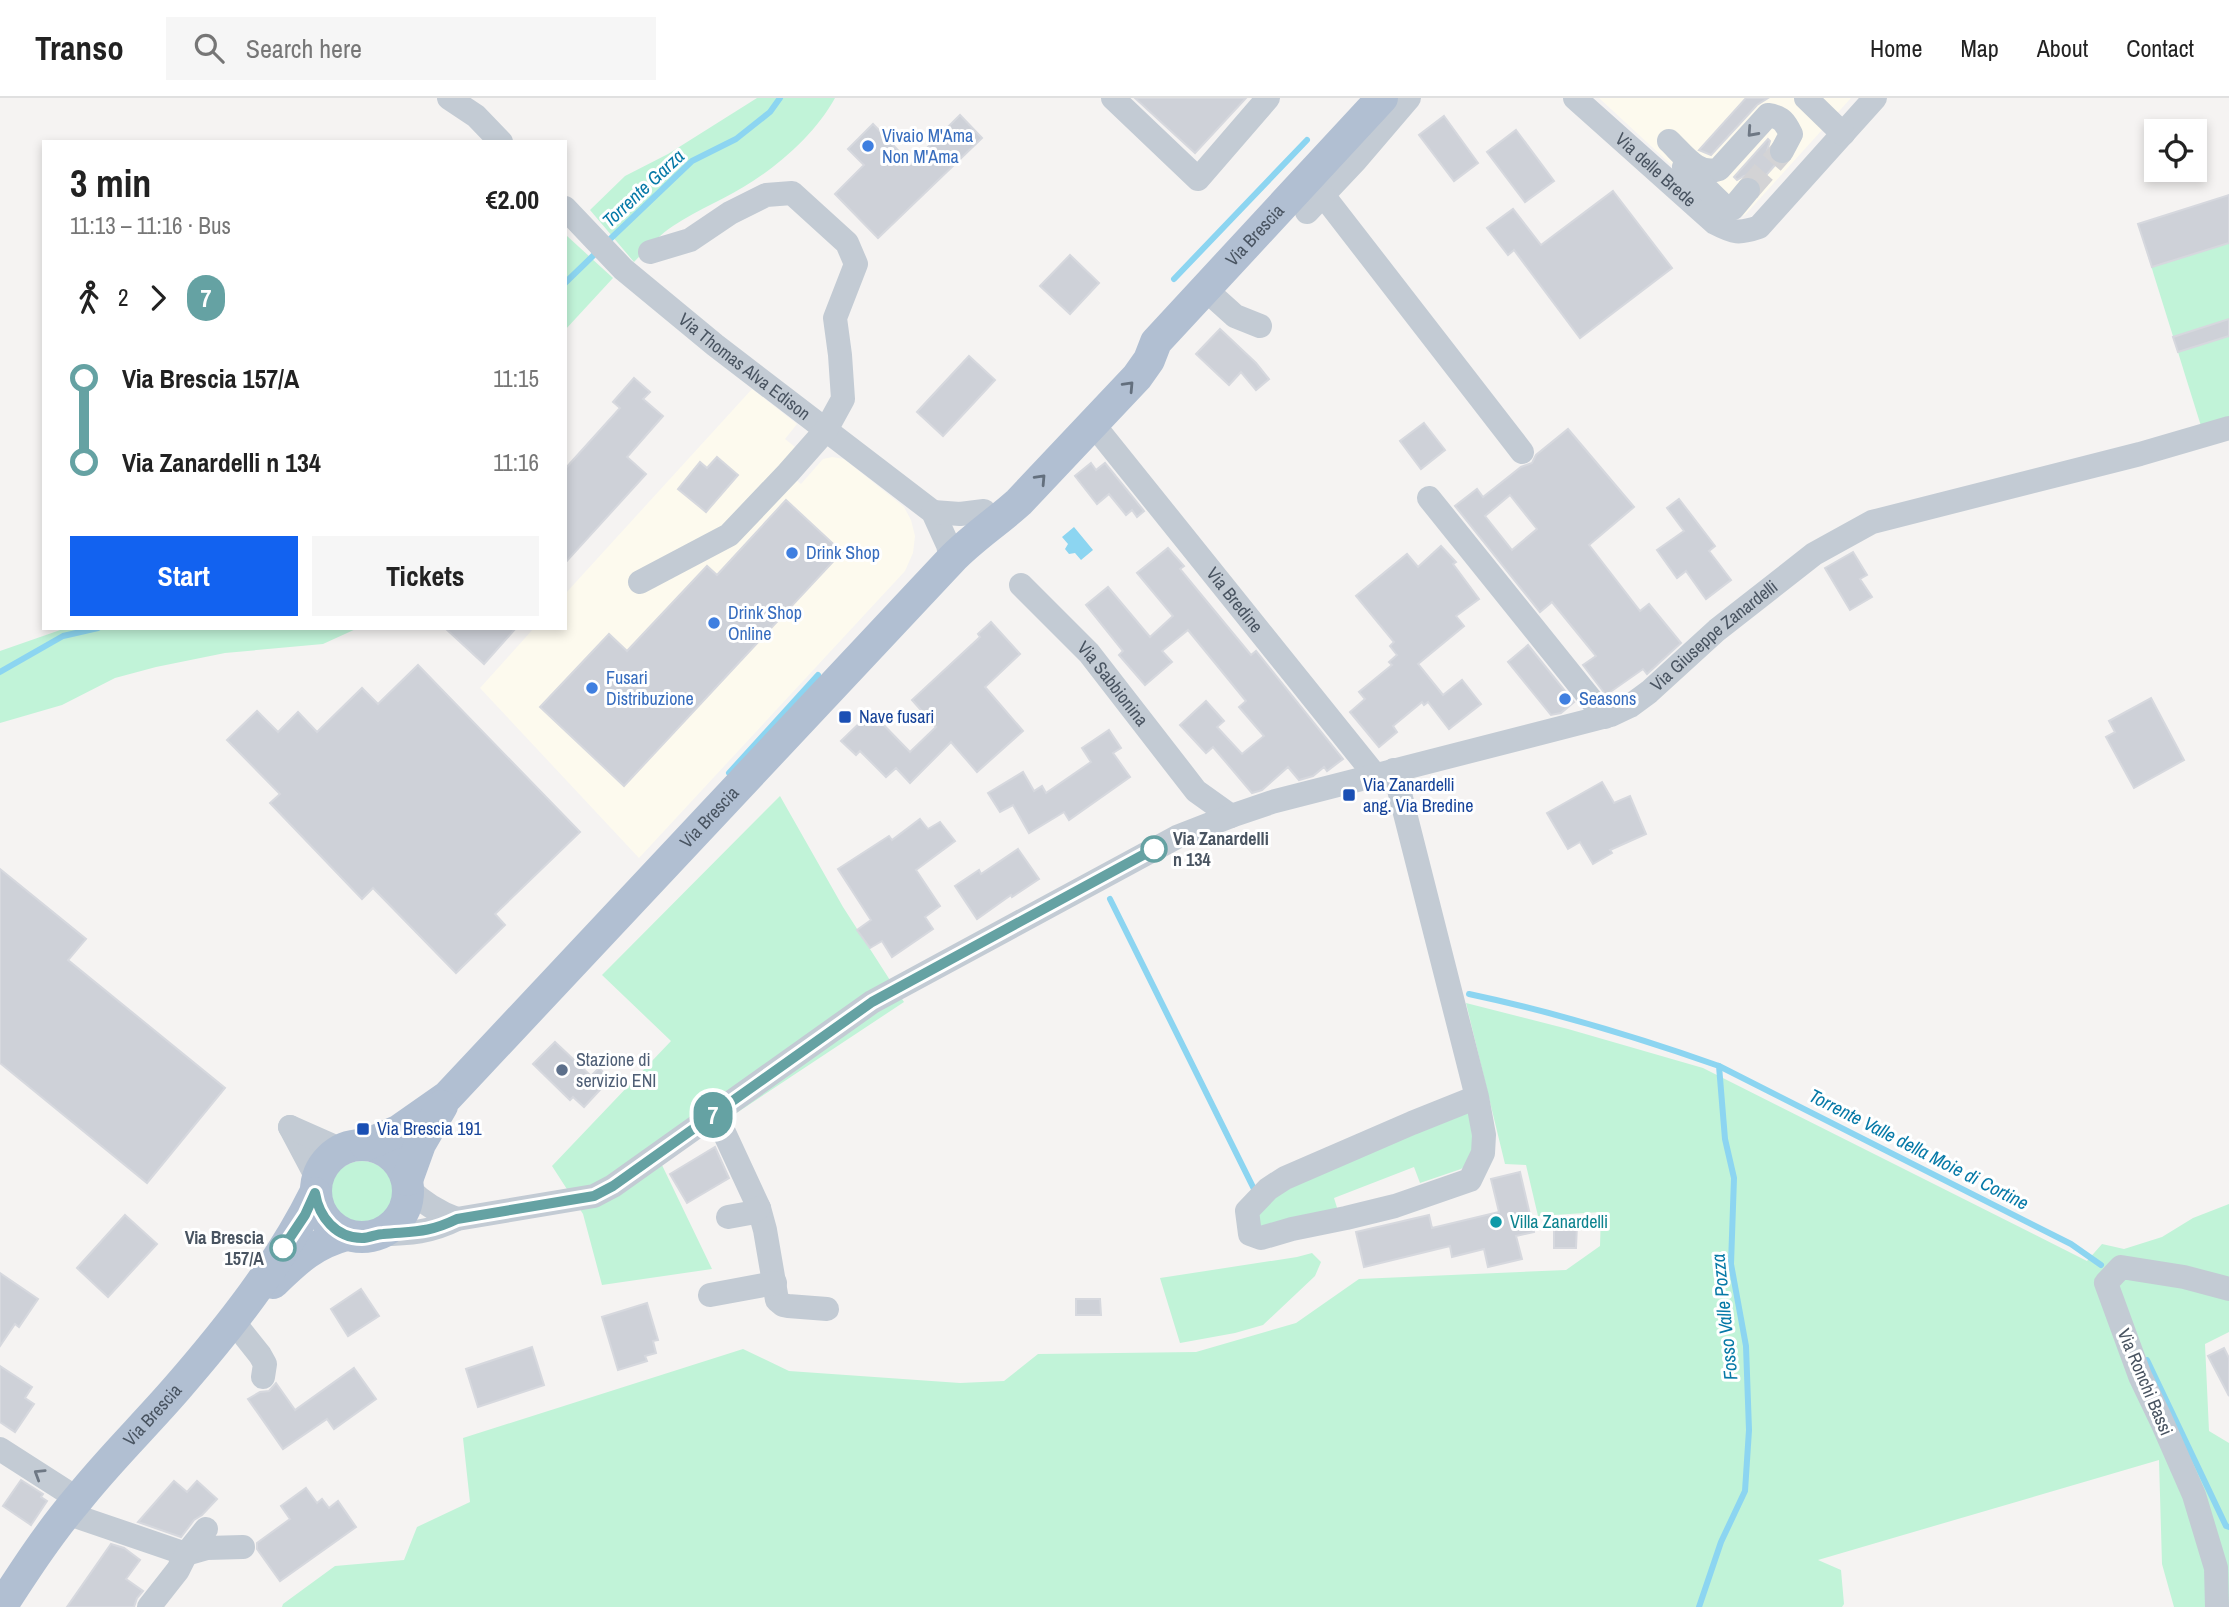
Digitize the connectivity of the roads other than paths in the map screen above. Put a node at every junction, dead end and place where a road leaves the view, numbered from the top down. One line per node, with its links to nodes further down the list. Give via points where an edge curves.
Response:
1 (449, 98): 12 (street, via 476,116)
2 (1113, 98): 3 (street, via 1198,179)
3 (1268, 98)
4 (1371, 98): 10 (main road, Via Brescia)
5 (1382, 98): 10 (main road, Via Brescia)
6 (1409, 98): 23 (street, via 1315,203)
7 (1575, 98): 11 (street, Via delle Brede, via 1715,223 1742,233 1759,228)
8 (1875, 98): 11 (street)
9 (1810, 99): 11 (street)
10 (1353, 130): 17 (main road, Via Brescia)
11 (1843, 134)
12 (499, 140)
13 (1782, 151): 14 (street, one-way to 14, via 1791,134 1785,122 1768,115 1713,171 1697,167 1669,141 1673,157 1726,208 1733,208)
14 (1748, 190)
15 (573, 215): 22 (street, Via Thomas Alva Edison, via 623,269)
16 (650, 252): 22 (street, via 690,240 766,195 792,193 847,243 856,264 835,318 843,399)
17 (1202, 293): 18 (street); 19 (main road, Via Brescia)
18 (1250, 331)
19 (1156, 342): 20 (main road, Via Brescia, one-way to 19, via 1137,377); 26 (main road, Via Brescia, via 1123,360)
20 (1093, 424): 26 (main road, Via Brescia, one-way to 20, via 1019,502); 31 (street, Via Bredine)
21 (2229, 428): 30 (street, Via Giuseppe Zanardelli, via 1863,527 1814,554 1717,630 1649,692)
22 (826, 430): 25 (street, Via Thomas Alva Edison); 27 (street, via 729,536)
23 (1522, 452)
24 (1429, 498): 30 (street)
25 (933, 512): 26 (street, via 960,514); 26 (street, Via Thomas Alva Edison, via 948,545); 29 (street, via 936,557 930,567 832,674)
26 (969, 536): 29 (main road, Via Brescia)
27 (640, 582)
28 (1020, 585): 32 (street, Via Sabbionina, via 1089,653)
29 (809, 709): 35 (main road, Via Brescia)
30 (1605, 717): 31 (street, Via Giuseppe Zanardelli, via 1488,752)
31 (1385, 773): 33 (street, Via Giuseppe Zanardelli, via 1305,800); 36 (street)
32 (1196, 791): 33 (street, Via Sabbionina); 34 (street)
33 (1231, 816): 34 (street, Via Giuseppe Zanardelli)
34 (1197, 829): 37 (street, Via Giuseppe Zanardelli, via 1131,860 872,1002)
35 (448, 1096): 38 (main road, Via Brescia, via 398,1131); 39 (main road, Via Brescia, via 420,1144)
36 (1477, 1097): 36 (street, via 1285,1178 1247,1211 1250,1234 1261,1238 1395,1206 1469,1180 1483,1153)
37 (715, 1113): 41 (street); 43 (street, Via Giuseppe Zanardelli, via 594,1196)
38 (354, 1147): 39 (main road, via 380,1148 392,1156); 40 (main road, Via Brescia, via 327,1161); 40 (street, via 290,1127)
39 (408, 1184): 43 (street, via 421,1201); 44 (main road, Via Brescia, via 402,1215)
40 (316, 1186): 45 (main road, via 324,1219); 52 (main road, Via Brescia, via 305,1215)
41 (759, 1208): 42 (street); 46 (street)
42 (728, 1217)
43 (457, 1219): 44 (street, Via Giuseppe Zanardelli, via 438,1228)
44 (380, 1234): 45 (main road, Via Brescia)
45 (346, 1235): 52 (main road, Via Brescia, via 325,1241 297,1260)
46 (775, 1283): 49 (street); 50 (street, via 777,1300 783,1305)
47 (2106, 1283): 48 (street, via 2121,1267); 51 (street); 61 (street, Via Ronchi Bassi, via 2140,1376 2194,1495 2216,1568)
48 (2229, 1289)
49 (710, 1295)
50 (827, 1309)
51 (2106, 1317)
52 (235, 1318): 53 (street, via 265,1364); 55 (main road, Via Brescia)
53 (263, 1377)
54 (0, 1450): 55 (street, one-way to 54)
55 (72, 1506): 58 (street); 59 (main road, Via Brescia)
56 (206, 1529): 58 (street)
57 (243, 1547): 58 (street)
58 (186, 1554): 60 (street)
59 (1, 1607)
60 (149, 1607)
61 (2217, 1607)

